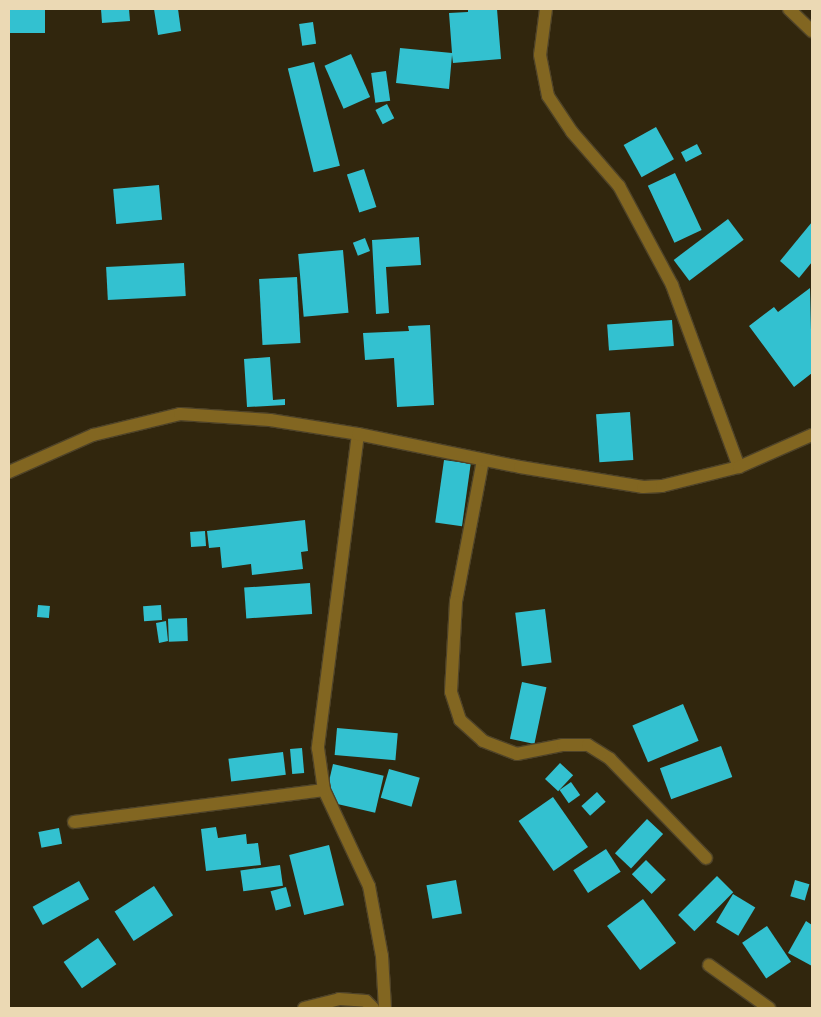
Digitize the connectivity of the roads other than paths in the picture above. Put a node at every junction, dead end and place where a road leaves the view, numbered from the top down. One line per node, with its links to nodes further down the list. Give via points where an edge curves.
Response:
1 (546, 9): 7 (street, via 540,55 548,96 572,132 619,186 672,285)
2 (789, 9): 3 (street)
3 (812, 31)
4 (358, 434): 6 (street); 8 (street, via 270,420 180,414 93,434); 9 (street, via 318,748)
5 (812, 435): 7 (street)
6 (483, 460): 7 (street, via 643,487 662,486); 11 (street, via 456,602 451,692 460,720 483,741 517,754 563,744 588,745 610,759)
7 (739, 467)
8 (9, 472)
9 (324, 790): 10 (street); 15 (street, via 370,886 382,956)
10 (74, 822)
11 (706, 858)
12 (709, 965): 16 (street)
13 (304, 1008): 14 (street, via 339,999 366,1000)
14 (372, 1008)
15 (385, 1008)
16 (769, 1008)

